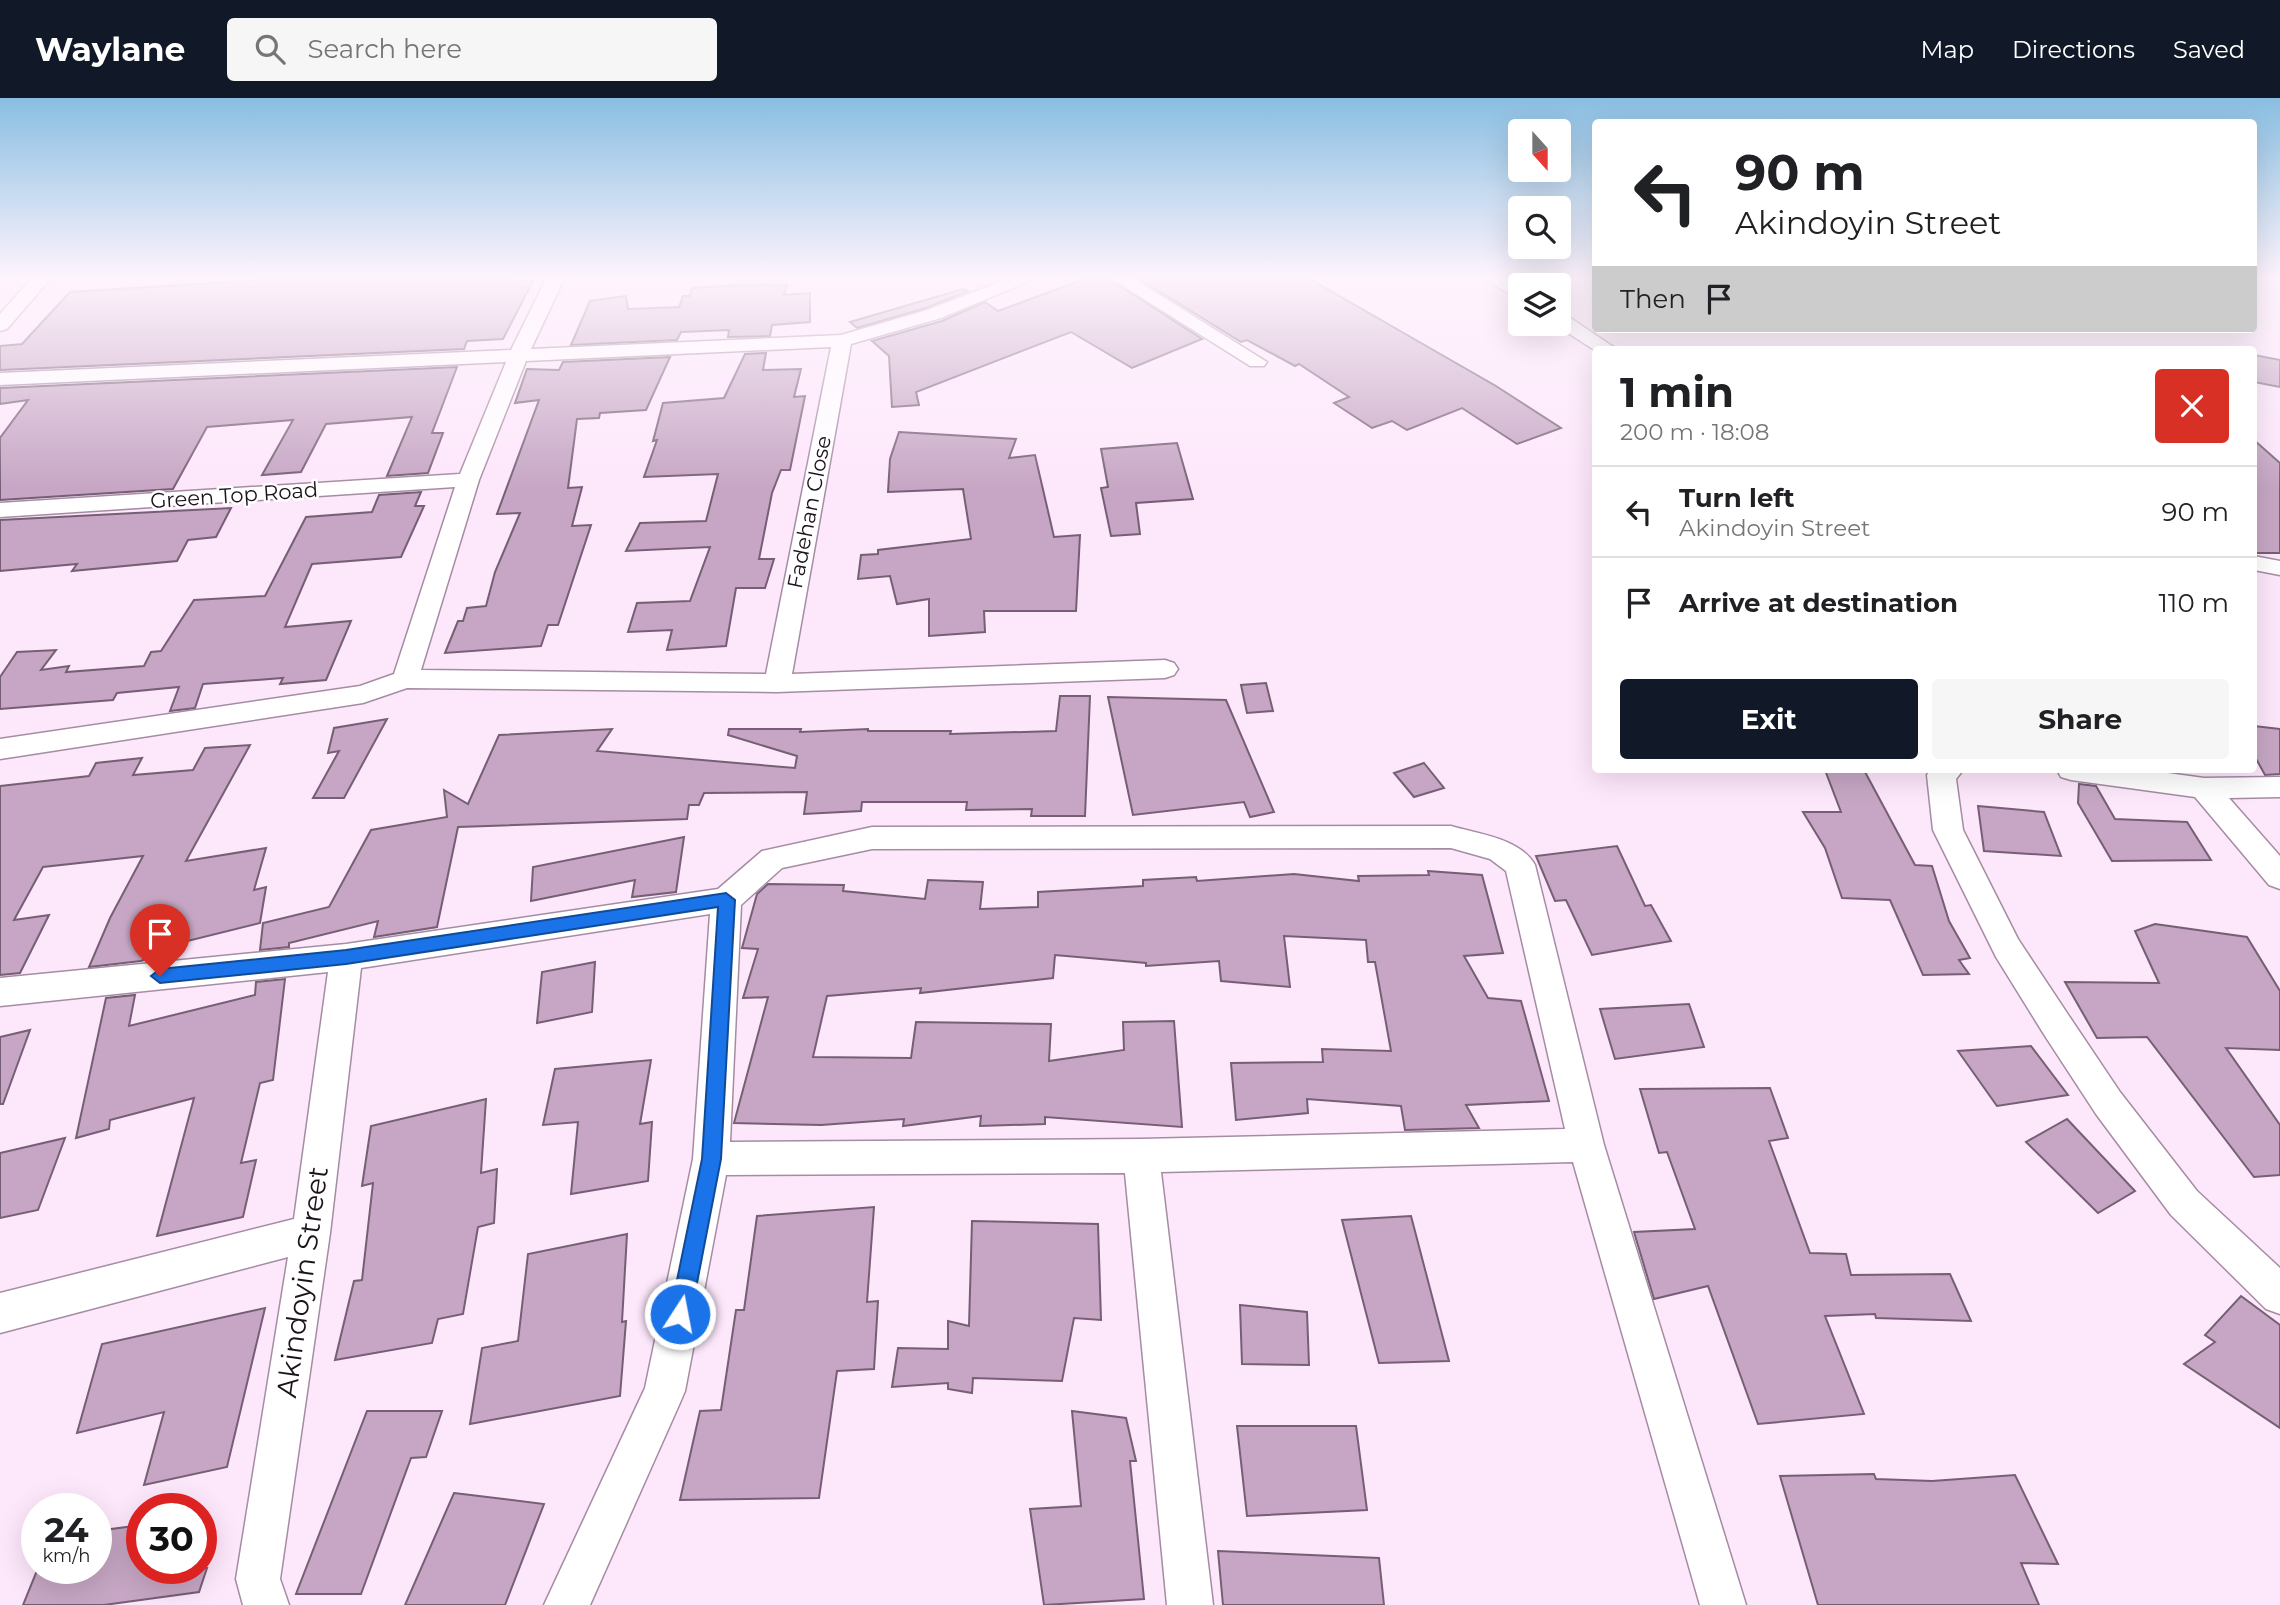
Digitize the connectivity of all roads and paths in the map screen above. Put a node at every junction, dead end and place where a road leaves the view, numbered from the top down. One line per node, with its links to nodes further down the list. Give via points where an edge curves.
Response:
1 (522, 347): 5 (street)
2 (685, 347): 5 (street)
3 (841, 347): 14 (street, Fadehan Close)
4 (1233, 347): 6 (street)
5 (519, 354): 7 (street); 8 (street)
6 (1257, 362)
7 (0, 379)
8 (468, 480): 9 (street, Green Top Road); 13 (street)
9 (0, 510)
10 (2257, 564): 11 (street)
11 (2280, 568)
12 (1164, 669): 14 (street)
13 (405, 679): 14 (street); 15 (street, via 363,694)
14 (777, 682)
15 (0, 749)
16 (1944, 773): 28 (street, via 1948,830 2007,948 2050,1015 2108,1103 2184,1203)
17 (2093, 773): 18 (street)
18 (2204, 788): 19 (street); 20 (street)
19 (2280, 788)
20 (2280, 877)
21 (726, 900): 22 (street); 24 (street, via 773,859 872,838 1451,837 1476,842 1520,864); 26 (street)
22 (346, 957): 23 (street); 27 (street, Akindoyin Street)
23 (0, 992)
24 (1586, 1145): 25 (street); 33 (street)
25 (1141, 1156): 26 (street); 32 (street)
26 (711, 1159): 31 (street, via 665,1391)
27 (311, 1234): 29 (street); 30 (street, Akindoyin Street, via 258,1579)
28 (2280, 1295)
29 (0, 1313)
30 (266, 1605)
31 (567, 1605)
32 (1190, 1605)
33 (1723, 1605)

